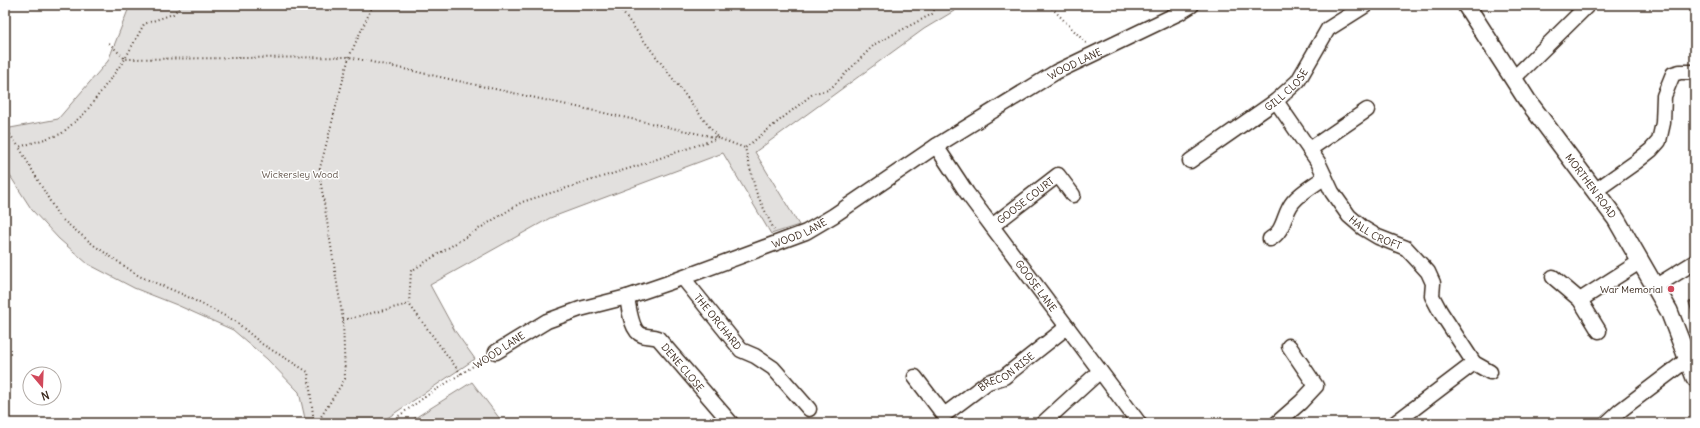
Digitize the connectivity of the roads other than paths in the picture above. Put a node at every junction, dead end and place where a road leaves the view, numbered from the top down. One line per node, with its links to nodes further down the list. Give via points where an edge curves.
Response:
1 (1192, 5): 9 (street, WOOD LANE, via 1056,72)
2 (1366, 5): 7 (street, GILL CLOSE, via 1328,29 1298,81)
3 (1466, 5): 6 (main road, MORTHEN ROAD)
4 (1588, 5): 6 (street)
5 (1695, 72): 13 (street, via 1673,74 1664,96 1662,132 1655,145 1636,162)
6 (1514, 78): 13 (main road, MORTHEN ROAD, via 1527,100)
7 (1276, 101): 10 (street, HALL CROFT); 11 (street, GILL CLOSE)
8 (1367, 110): 10 (street)
9 (936, 146): 15 (street, GOOSE LANE); 20 (street, WOOD LANE, via 806,232)
10 (1310, 149): 12 (street, HALL CROFT)
11 (1190, 161)
12 (1326, 177): 16 (street, via 1293,201 1284,224 1276,236); 28 (street, HALL CROFT, via 1332,192 1349,216 1378,237 1406,248 1423,266 1433,283 1432,296)
13 (1595, 190): 17 (main road, MORTHEN ROAD)
14 (1073, 195): 15 (street, GOOSE COURT, via 1058,175)
15 (992, 226): 24 (street, GOOSE LANE)
16 (1270, 239)
17 (1641, 261): 21 (main road, MORTHEN ROAD); 23 (street)
18 (1695, 262): 21 (street)
19 (1553, 277): 23 (street)
20 (683, 278): 22 (street, WOOD LANE); 33 (street, THE ORCHARD, via 741,350 773,368)
21 (1656, 286): 29 (main road, MORTHEN ROAD, via 1670,311)
22 (627, 297): 27 (street, WOOD LANE, via 580,309 547,321); 35 (street, DENE CLOSE, via 634,328 643,335 658,338)
23 (1580, 300): 25 (street)
24 (1067, 327): 30 (street, GOOSE LANE); 34 (street, BRECON RISE, via 1004,377 988,382)
25 (1599, 331)
26 (1289, 346): 38 (street, via 1316,386)
27 (496, 352)
28 (1474, 362): 31 (street); 39 (street)
29 (1692, 369): 40 (street, via 1621,410)
30 (1100, 371): 36 (street); 37 (street, GOOSE LANE)
31 (1490, 372)
32 (915, 377): 34 (street, BRECON RISE)
33 (809, 409)
34 (946, 419)
35 (731, 423)
36 (1043, 423)
37 (1138, 423)
38 (1277, 423)
39 (1394, 423)
40 (1607, 423)

